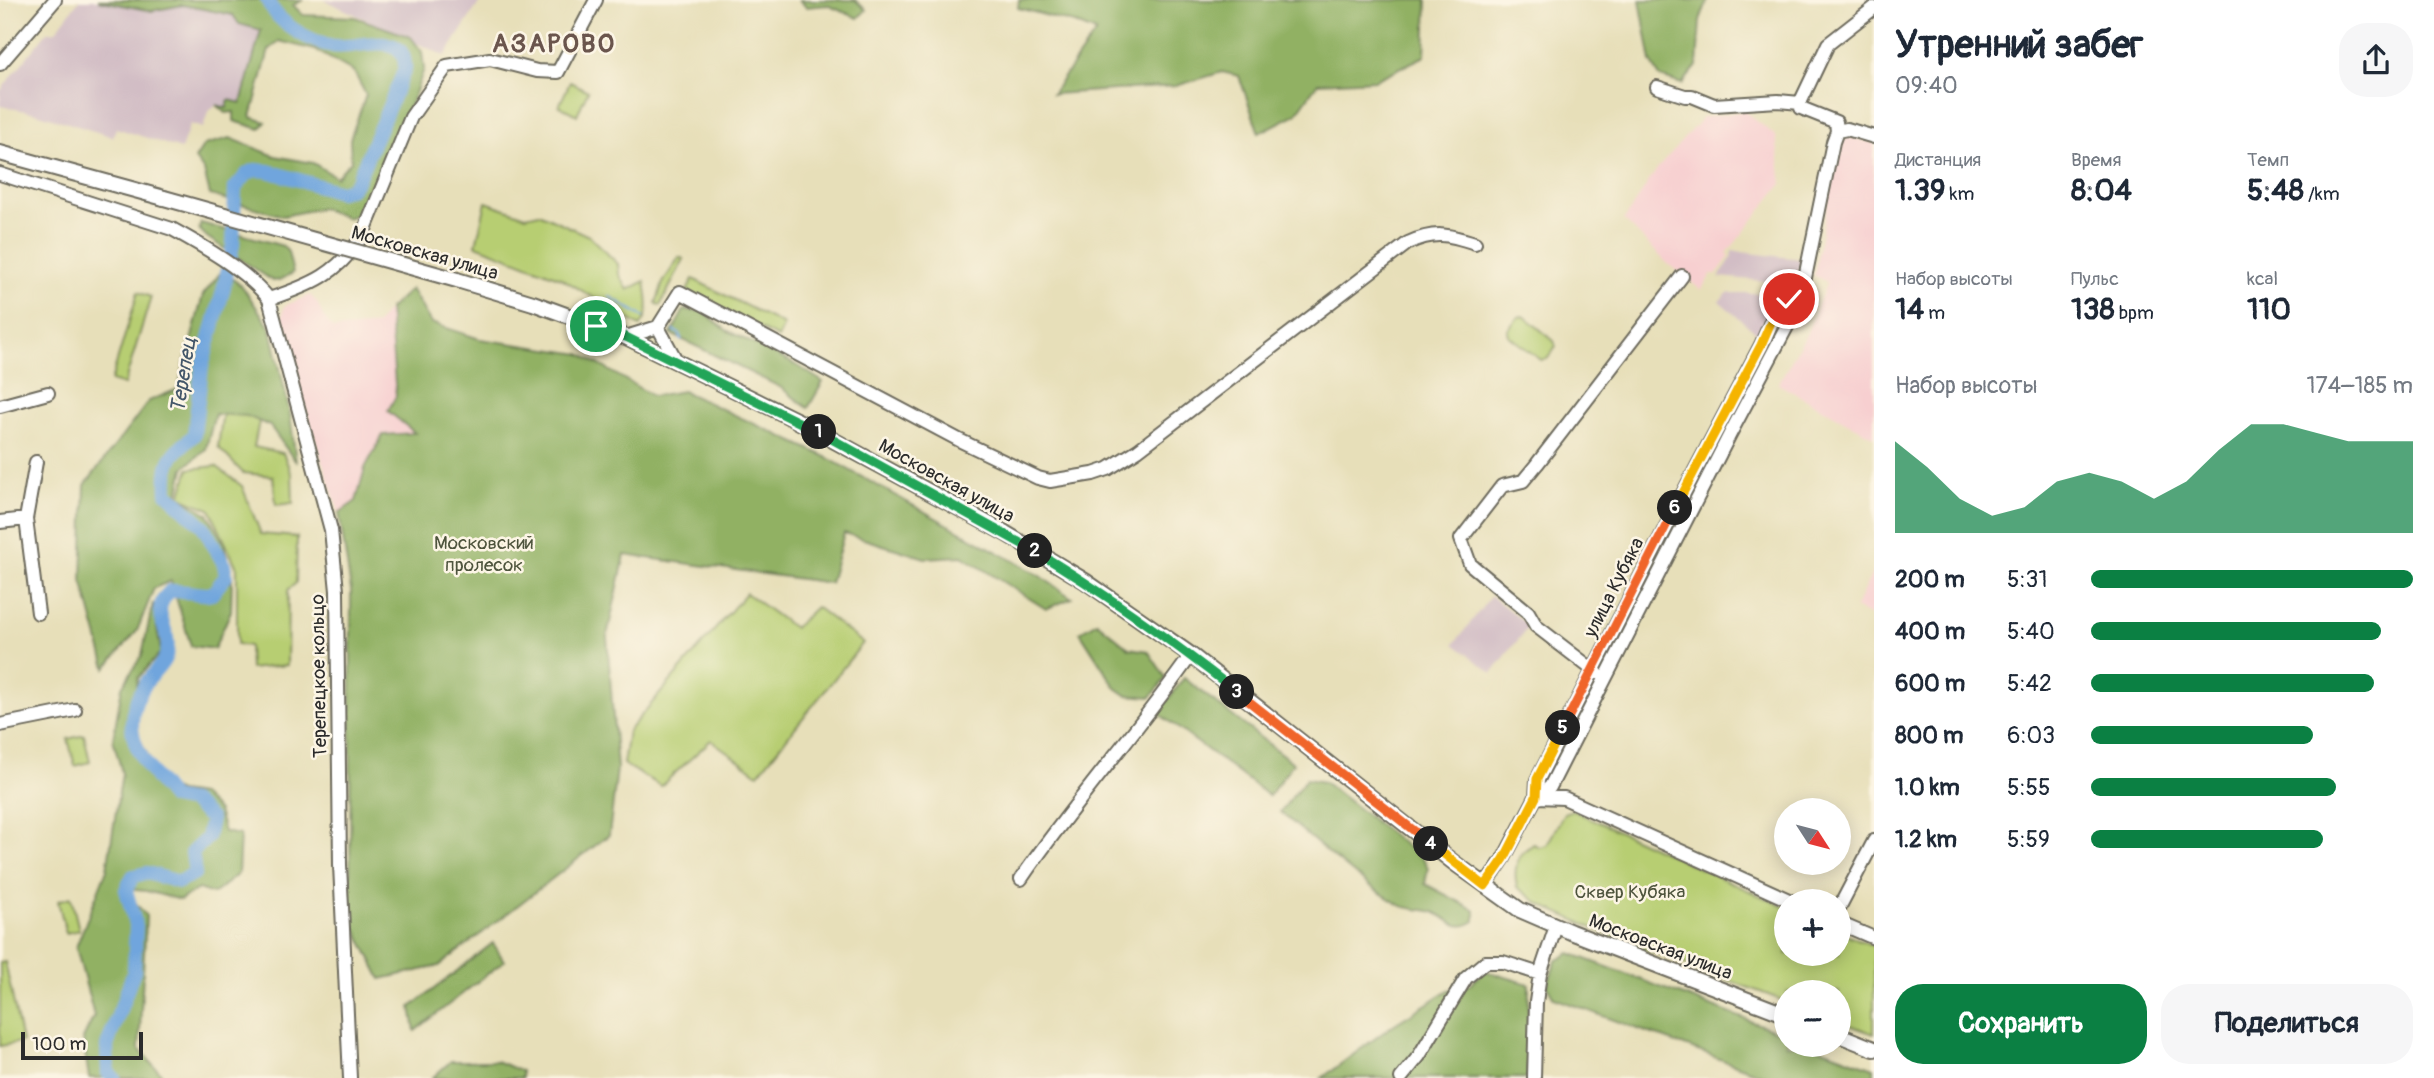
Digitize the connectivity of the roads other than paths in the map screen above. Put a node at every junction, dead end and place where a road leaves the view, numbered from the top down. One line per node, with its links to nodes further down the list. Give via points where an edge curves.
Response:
1 (55, 0): 4 (street)
2 (596, 0): 13 (street, via 558,72 490,59 447,66 411,117 353,251 312,284)
3 (1874, 8): 6 (street, via 1828,44)
4 (0, 64)
5 (1657, 87): 6 (street, via 1714,105)
6 (1800, 103): 7 (street, via 1801,108 1836,122)
7 (1837, 131): 8 (street, via 1847,129); 14 (street, улица Кубяка)
8 (1874, 137)
9 (0, 153): 16 (main road, Московская улица, bridge, via 457,280)
10 (0, 174): 13 (street, Терепецкое кольцо, via 172,229 259,286)
11 (1475, 243): 15 (street, via 1438,233 1408,243 1138,450 1108,469 1050,481 961,441 680,292)
12 (1682, 276): 25 (street, via 1523,481 1502,486 1461,539 1470,564 1528,612 1536,626)
13 (269, 299): 42 (street, Терепецкое кольцо, via 331,530 337,591 340,865)
14 (1800, 302): 25 (street, улица Кубяка, via 1789,299 1775,313); 26 (street, улица Кубяка)
15 (658, 327): 16 (street); 17 (street)
16 (626, 337): 17 (main road, Московская улица)
17 (677, 362): 24 (main road, Московская улица, via 796,420 1004,533 1085,581)
18 (48, 393): 19 (street)
19 (0, 406)
20 (36, 462): 21 (street)
21 (26, 519): 22 (street); 23 (street)
22 (0, 522)
23 (38, 613)
24 (1191, 655): 31 (street); 32 (main road, Московская улица)
25 (1593, 668): 26 (street); 29 (street, улица Кубяка, via 1537,779)
26 (1604, 681): 29 (street, улица Кубяка, via 1550,787)
27 (75, 710): 28 (street)
28 (0, 725)
29 (1536, 797): 32 (street, улица Кубяка); 34 (street, via 1564,798)
30 (1874, 841): 33 (street)
31 (1021, 880)
32 (1485, 886): 35 (main road, Московская улица, via 1520,910)
33 (1849, 889)
34 (1774, 893)
35 (1556, 926): 38 (street); 39 (main road, Московская улица)
36 (1851, 928): 37 (street)
37 (1874, 938)
38 (1539, 974): 43 (street, via 1503,962 1485,962 1466,978); 44 (street)
39 (1774, 1010)
40 (1851, 1040): 41 (main road)
41 (1874, 1049)
42 (350, 1078)
43 (1401, 1078)
44 (1534, 1078)

